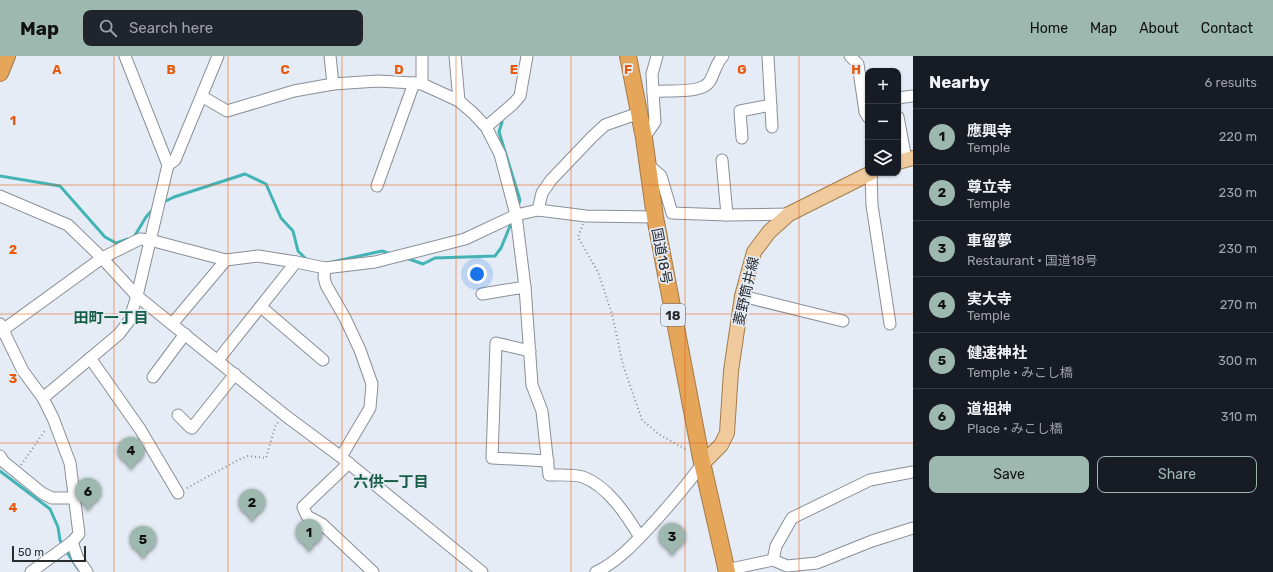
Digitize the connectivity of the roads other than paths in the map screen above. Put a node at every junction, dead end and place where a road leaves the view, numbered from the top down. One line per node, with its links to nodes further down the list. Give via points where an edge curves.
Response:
1 (7, 56): 13 (highway)
2 (126, 56): 32 (street)
3 (218, 56): 18 (street)
4 (330, 56): 15 (street)
5 (422, 56): 14 (street)
6 (454, 56): 20 (street)
7 (526, 56): 24 (street, via 520,96)
8 (628, 56): 23 (highway, 国道18号 / 18)
9 (657, 56): 16 (street, via 652,74)
10 (723, 56): 16 (street, via 718,61 709,82 702,88)
11 (768, 56): 21 (street)
12 (850, 56): 22 (street, via 858,64)
13 (0, 74)
14 (418, 83): 15 (street, via 378,81); 20 (street); 35 (street)
15 (333, 84): 18 (street, via 294,91 227,111)
16 (653, 92): 27 (street, via 655,122)
17 (913, 96): 19 (street)
18 (203, 97): 32 (street, via 175,160)
19 (901, 98)
20 (459, 101): 24 (street)
21 (771, 106): 25 (street); 28 (street, via 740,111)
22 (865, 112)
23 (638, 113): 27 (highway, 国道18号 / 18); 37 (street, via 605,125 592,137 551,180 542,193)
24 (486, 127): 40 (street, via 500,154)
25 (772, 127)
26 (901, 134): 30 (street)
27 (644, 138): 31 (highway, 国道18号 / 18)
28 (742, 138)
29 (722, 160): 39 (street)
30 (906, 160)
31 (647, 164): 39 (street, via 661,176 672,213); 41 (highway, 国道18号 / 18)
32 (168, 165): 42 (street)
33 (865, 176): 38 (main road, 菱野筒井線)
34 (871, 176): 54 (street, via 872,205)
35 (377, 186)
36 (0, 196): 43 (street, via 68,225)
37 (538, 210): 40 (street); 41 (street, via 586,216)
38 (789, 214): 39 (street); 50 (main road, 菱野筒井線, via 769,232 754,252)
39 (727, 215)
40 (516, 216): 46 (street, via 465,239 375,262); 47 (street)
41 (655, 217): 68 (highway, 国道18号 / 18)
42 (150, 240): 43 (street, via 140,239); 44 (street); 49 (street)
43 (102, 258): 49 (street); 55 (street)
44 (226, 260): 45 (street, via 258,256); 53 (street)
45 (296, 262): 46 (street); 51 (street)
46 (325, 268): 66 (street, via 326,285 360,350 372,384 370,408)
47 (525, 287): 48 (street); 57 (street)
48 (482, 294)
49 (137, 296): 53 (street); 58 (street, via 129,321)
50 (742, 296): 52 (street); 68 (main road, 菱野筒井線, via 731,371 727,433 721,445)
51 (261, 307): 59 (street); 60 (street)
52 (843, 321)
53 (172, 324): 56 (street)
54 (890, 324)
55 (1, 329): 63 (street, via 23,371)
56 (185, 334): 59 (street); 62 (street)
57 (530, 351): 67 (street, via 532,385 542,411); 67 (street, via 496,343 492,458)
58 (90, 358): 63 (street); 70 (street, via 140,430)
59 (218, 360): 61 (street)
60 (323, 360)
61 (235, 374): 64 (street, via 192,428); 66 (street)
62 (153, 377)
63 (43, 398): 71 (street, via 70,463)
64 (178, 414)
65 (0, 456): 71 (street, via 42,493 52,498)
66 (345, 460): 80 (street, via 303,507 307,516 322,524); 81 (street)
67 (548, 461): 73 (street, via 549,475 583,476 600,487 621,507)
68 (701, 461): 73 (street, via 688,484); 77 (highway, 国道18号 / 18)
69 (913, 472): 75 (street, via 870,480 792,518 776,546)
70 (178, 493)
71 (75, 498): 74 (street, via 79,534)
72 (913, 528): 75 (street, via 817,563 787,566)
73 (640, 537): 76 (street)
74 (70, 543): 78 (street); 79 (street)
75 (773, 560): 77 (street)
76 (603, 571)
77 (726, 571)
78 (31, 572)
79 (87, 572)
80 (373, 572)
81 (482, 572)

